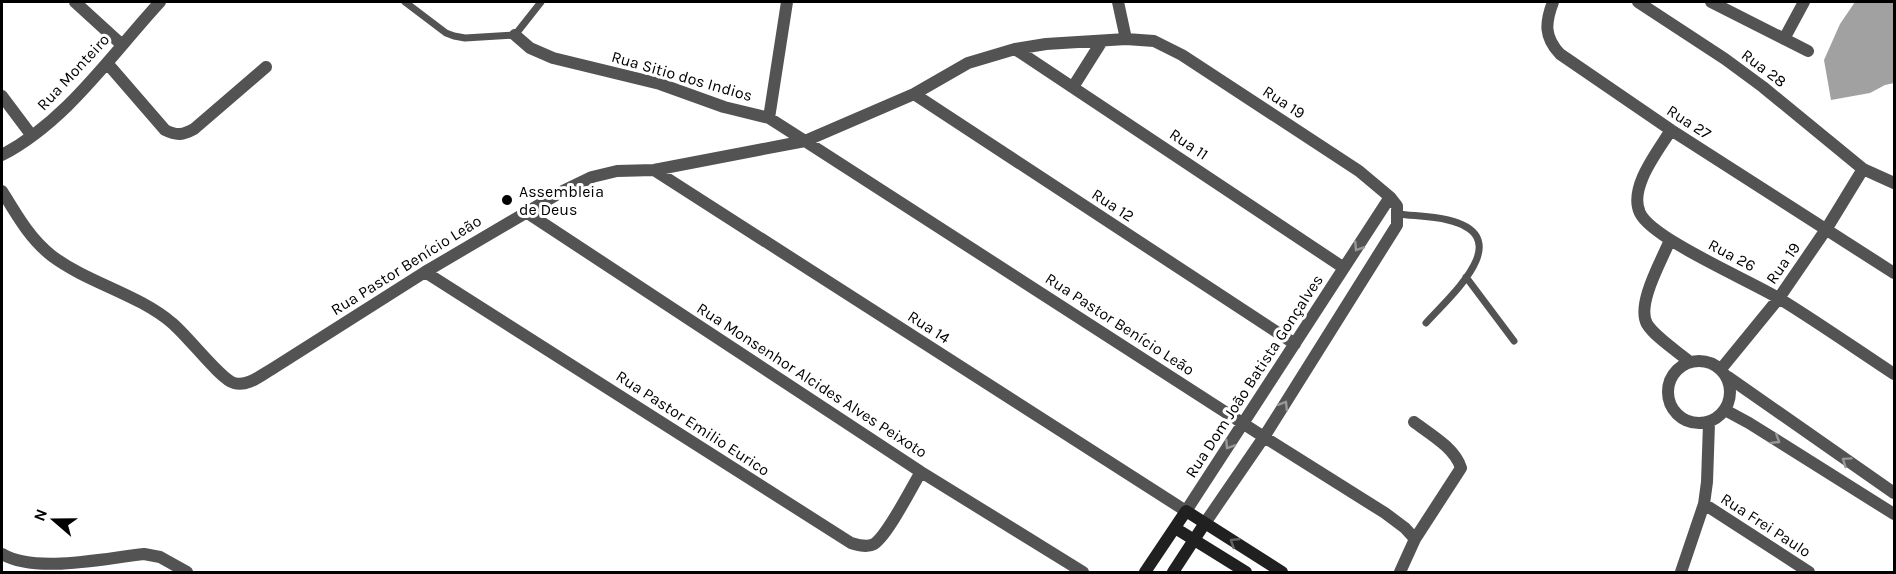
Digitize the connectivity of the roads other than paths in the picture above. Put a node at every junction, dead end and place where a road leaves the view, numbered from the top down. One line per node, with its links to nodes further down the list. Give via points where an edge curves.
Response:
1 (75, 2): 16 (street)
2 (160, 2): 16 (street, Rua Monteiro)
3 (405, 2): 11 (lane, via 454,36)
4 (541, 2): 11 (lane)
5 (787, 2): 24 (street)
6 (1118, 2): 12 (street)
7 (1553, 2): 25 (street, Rua 27, via 1547,31 1550,44)
8 (1638, 2): 29 (street, Rua 28, via 1754,80)
9 (1711, 2): 13 (street)
10 (1804, 2): 13 (street)
11 (515, 35): 24 (street, Rua Sitio dos Indios, via 530,48 553,58 654,82)
12 (1126, 39): 14 (street, Rua Pastor Benício Leão); 15 (street, Rua Pastor Benício Leão)
13 (1784, 39): 18 (street)
14 (1144, 40): 33 (street, Rua 19, via 1165,45 1182,55 1359,171)
15 (1102, 41): 17 (street, Rua Pastor Benício Leão); 21 (street)
16 (121, 45): 19 (street, Rua Monteiro)
17 (1015, 49): 21 (street, Rua 11); 22 (street, Rua Pastor Benício Leão, via 968,63)
18 (1808, 51)
19 (107, 63): 20 (street, via 165,130 174,135 194,129); 26 (street, Rua Monteiro)
20 (266, 67)
21 (1073, 87): 37 (street, Rua 11)
22 (914, 94): 27 (street, Rua Pastor Benício Leão); 44 (street, Rua 12)
23 (2, 96): 26 (street)
24 (769, 118): 27 (street, Rua Sitio dos Indios)
25 (1671, 130): 35 (street, Rua 27); 36 (street, Rua 26, via 1641,182 1637,199 1640,213)
26 (32, 136): 28 (street, Rua Monteiro)
27 (805, 141): 30 (street, Rua Pastor Benício Leão); 50 (street, Rua Pastor Benício Leão)
28 (2, 155)
29 (1863, 169): 31 (street, Rua 28); 35 (street, Rua 19)
30 (654, 170): 34 (street, Rua Pastor Benício Leão, via 617,171 592,177); 56 (street, Rua 14)
31 (1894, 183)
32 (2, 191): 38 (street, Rua Pastor Benício Leão, via 34,239 53,256 169,320 237,384 248,383 272,369)
33 (1395, 206): 37 (street, Rua Dom João Batista Gonçalves, one-way to 37); 40 (lane, via 1451,221 1472,232 1481,246); 52 (street, one-way to 33, via 1397,225)
34 (526, 212): 38 (street, Rua Pastor Benício Leão); 53 (street, Rua Monsenhor Alcides Alves Peixoto)
35 (1827, 228): 39 (street, Rua 27); 41 (street, Rua 19)
36 (1670, 240): 41 (street, Rua 26); 45 (street, via 1647,295 1644,317 1648,327)
37 (1344, 268): 44 (street, Rua Dom João Batista Gonçalves)
38 (425, 272): 53 (street, Rua Pastor Emilio Eurico, via 851,543 873,545 882,536)
39 (1894, 273)
40 (1466, 278): 42 (lane); 43 (lane)
41 (1779, 298): 46 (street, Rua 19); 47 (street, Rua 26)
42 (1426, 323)
43 (1514, 341)
44 (1295, 344): 50 (street, Rua Dom João Batista Gonçalves)
45 (1690, 362): 46 (street, via 1712,363); 51 (street, via 1680,367 1668,385 1671,407 1687,422)
46 (1724, 373): 48 (street, via 1731,394); 54 (street, one-way to 46)
47 (1894, 374)
48 (1725, 410): 51 (street); 57 (street, one-way to 57)
49 (1414, 422): 60 (street, via 1453,453 1461,468)
50 (1243, 423): 52 (street, Rua Pastor Benício Leão); 56 (street, Rua Dom João Batista Gonçalves, one-way to 56)
51 (1709, 423): 55 (street)
52 (1264, 437): 58 (street); 60 (street, Rua Pastor Benício Leão, via 1385,513)
53 (921, 472): 64 (street, Rua Monsenhor Alcides Alves Peixoto)
54 (1894, 493)
55 (1704, 504): 70 (street); 71 (street, Rua Frei Paulo)
56 (1186, 511): 58 (street); 59 (street, Rua Dom João Batista Gonçalves)
57 (1894, 514)
58 (1205, 524): 61 (street); 68 (street, one-way to 58)
59 (1175, 528): 61 (street); 65 (street, Rua Dom João Batista Gonçalves)
60 (1415, 539): 69 (street)
61 (1194, 540): 66 (street); 67 (street)
62 (2, 554): 63 (street, via 11,560 40,565 144,554 160,557)
63 (187, 573)
64 (1083, 573)
65 (1145, 573)
66 (1173, 573)
67 (1246, 573)
68 (1282, 573)
69 (1400, 573)
70 (1681, 573)
71 (1809, 573)

